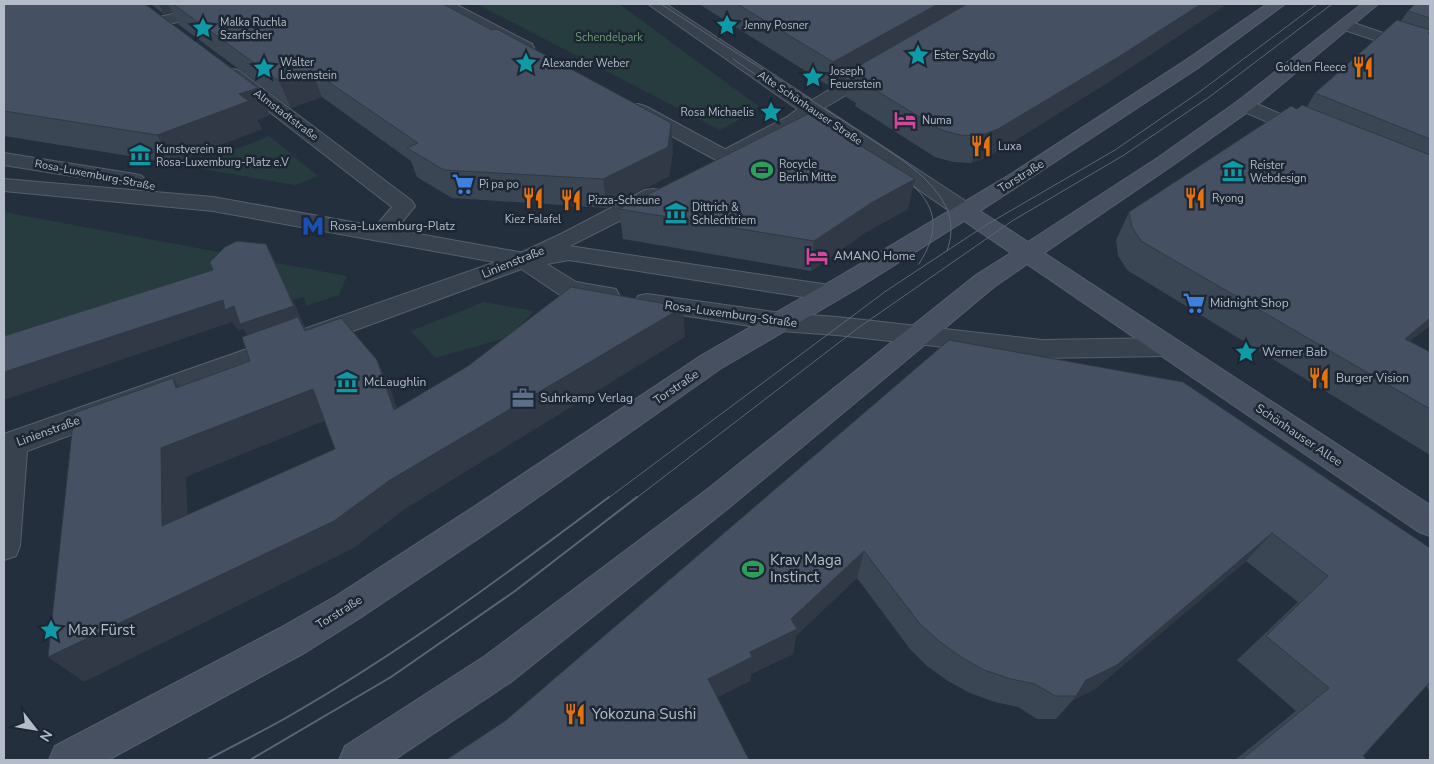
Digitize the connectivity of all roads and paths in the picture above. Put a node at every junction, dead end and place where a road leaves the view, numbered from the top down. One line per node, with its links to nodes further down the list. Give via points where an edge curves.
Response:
1 (235, 4): 7 (street, via 156,17)
2 (444, 4): 9 (street)
3 (656, 4): 14 (street, Alte Schönhauser Straße)
4 (1277, 4): 20 (main road, Torstraße, via 1176,75)
5 (1371, 4): 6 (main road)
6 (1345, 25): 8 (street); 13 (main road)
7 (180, 35)
8 (1430, 54)
9 (544, 59)
10 (892, 61): 14 (street)
11 (219, 64): 21 (street, Almstadtstraße, via 404,206)
12 (622, 101): 14 (street, via 717,161 794,121)
13 (1245, 105): 15 (street); 22 (main road)
14 (810, 108): 20 (street, Alte Schönhauser Straße)
15 (1325, 140)
16 (4, 159): 19 (street, Rosa-Luxemburg-Straße, via 143,182)
17 (4, 184): 19 (street, Rosa-Luxemburg-Straße)
18 (666, 188): 23 (street, Linienstraße)
19 (213, 204): 21 (street, Rosa-Luxemburg-Straße)
20 (965, 211): 22 (main road, Schönhauser Allee); 24 (main road, Torstraße)
21 (381, 233): 23 (street, Rosa-Luxemburg-Straße)
22 (1028, 253): 26 (main road); 27 (main road, Schönhauser Allee)
23 (524, 260): 24 (street, Rosa-Luxemburg-Straße, via 570,252); 25 (street, Rosa-Luxemburg-Straße, via 569,289); 28 (street, Linienstraße)
24 (829, 293): 25 (main road, Torstraße)
25 (781, 322): 26 (street, Rosa-Luxemburg-Straße); 31 (main road, Torstraße, via 712,362 348,607)
26 (917, 335): 27 (street, via 1055,350); 32 (main road, via 720,497 498,669)
27 (1167, 347): 29 (main road, Schönhauser Allee)
28 (9, 445): 30 (street)
29 (1430, 522)
30 (4, 546)
31 (69, 760)
32 (359, 760)

